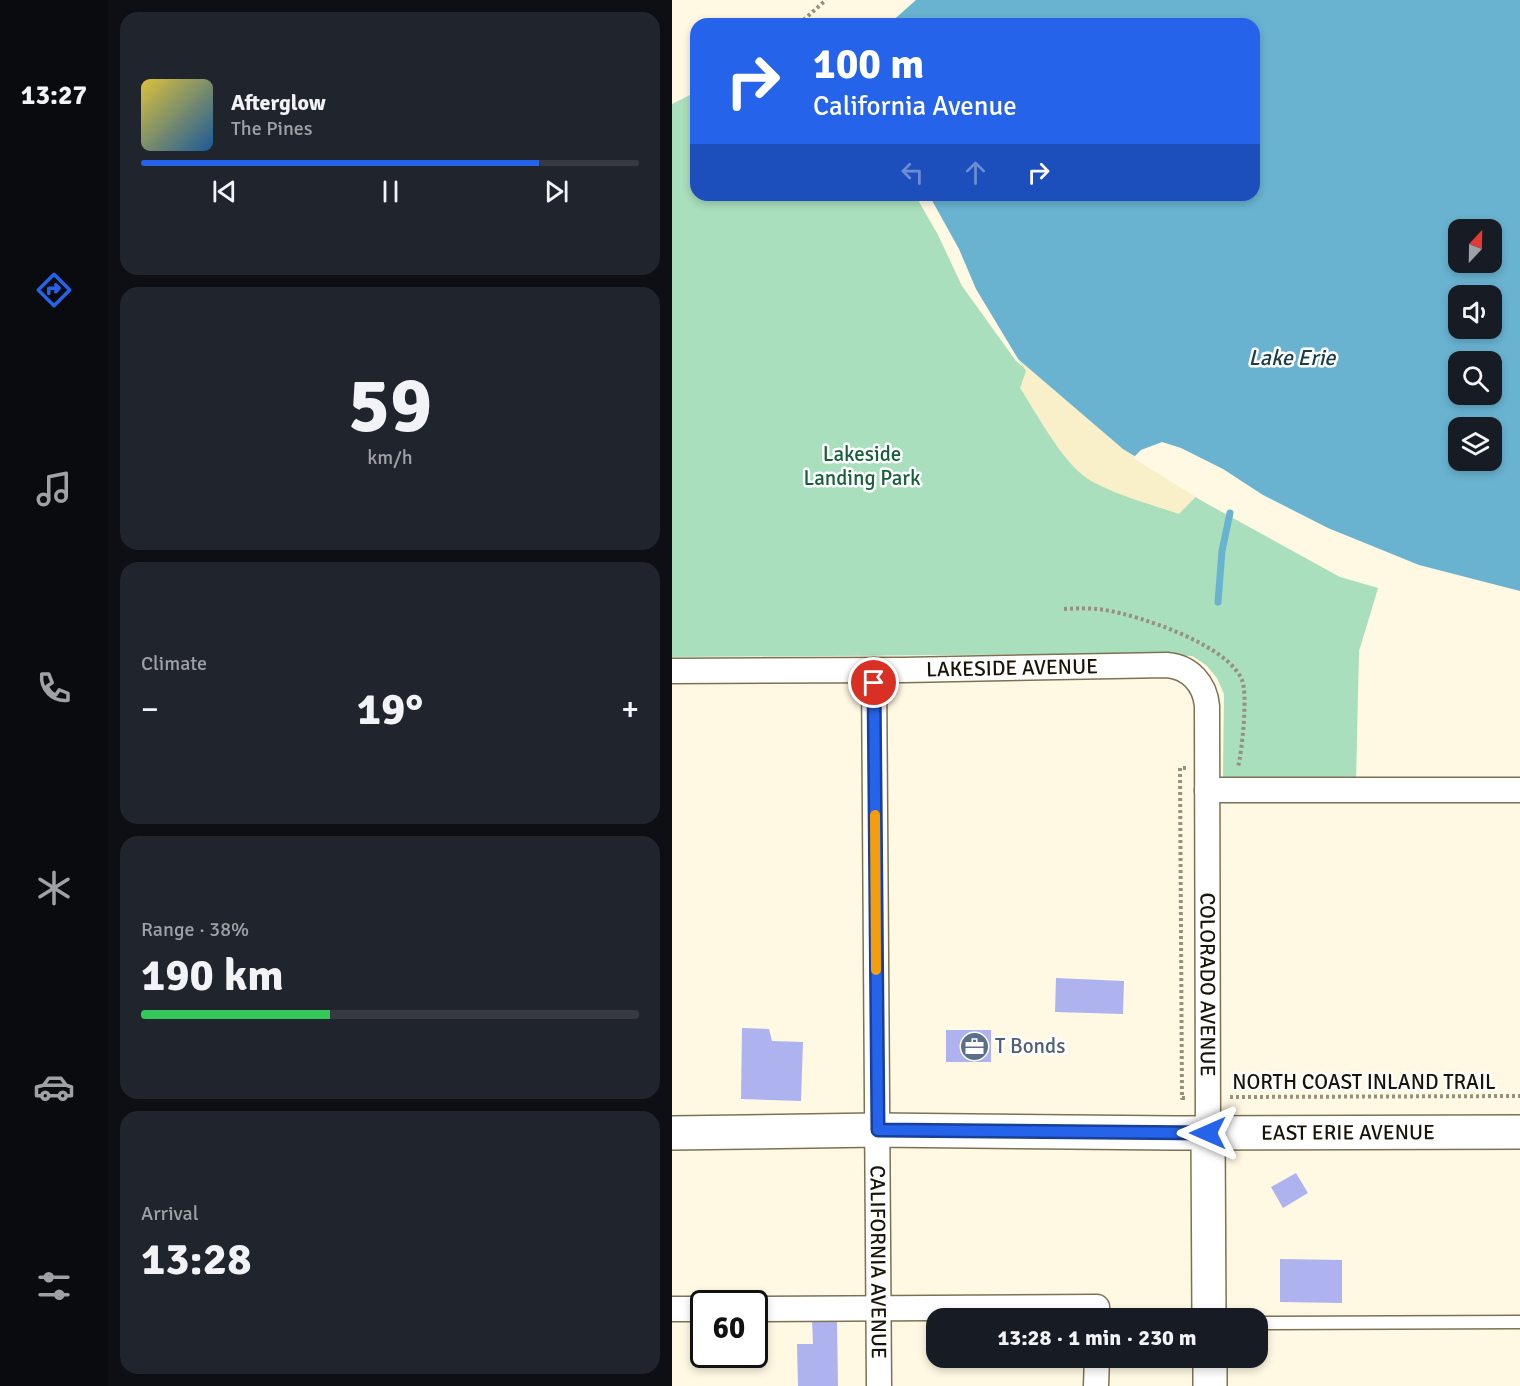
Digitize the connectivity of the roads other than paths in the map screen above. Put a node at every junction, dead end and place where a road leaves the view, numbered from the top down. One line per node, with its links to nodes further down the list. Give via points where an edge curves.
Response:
1 (874, 670): 2 (street, LAKESIDE AVENUE); 3 (street, LAKESIDE AVENUE, via 1167,665 1186,670); 6 (street, CALIFORNIA AVENUE)
2 (672, 671)
3 (1200, 685): 4 (street, COLORADO AVENUE, via 1207,706)
4 (1207, 790): 5 (street); 9 (street, COLORADO AVENUE)
5 (1520, 790)
6 (878, 1130): 8 (main road, EAST ERIE AVENUE); 9 (main road, EAST ERIE AVENUE); 10 (street, CALIFORNIA AVENUE)
7 (1520, 1132): 9 (main road, EAST ERIE AVENUE)
8 (672, 1133)
9 (1208, 1133): 11 (main road, COLORADO AVENUE)
10 (878, 1308): 14 (street); 15 (street); 20 (street, CALIFORNIA AVENUE)
11 (1209, 1308)
12 (672, 1309): 13 (street)
13 (690, 1309)
14 (768, 1309)
15 (926, 1309)
16 (1520, 1322): 17 (lane)
17 (1268, 1323)
18 (1097, 1368): 21 (street)
19 (1210, 1368): 22 (main road)
20 (879, 1386)
21 (1096, 1386)
22 (1210, 1386)

